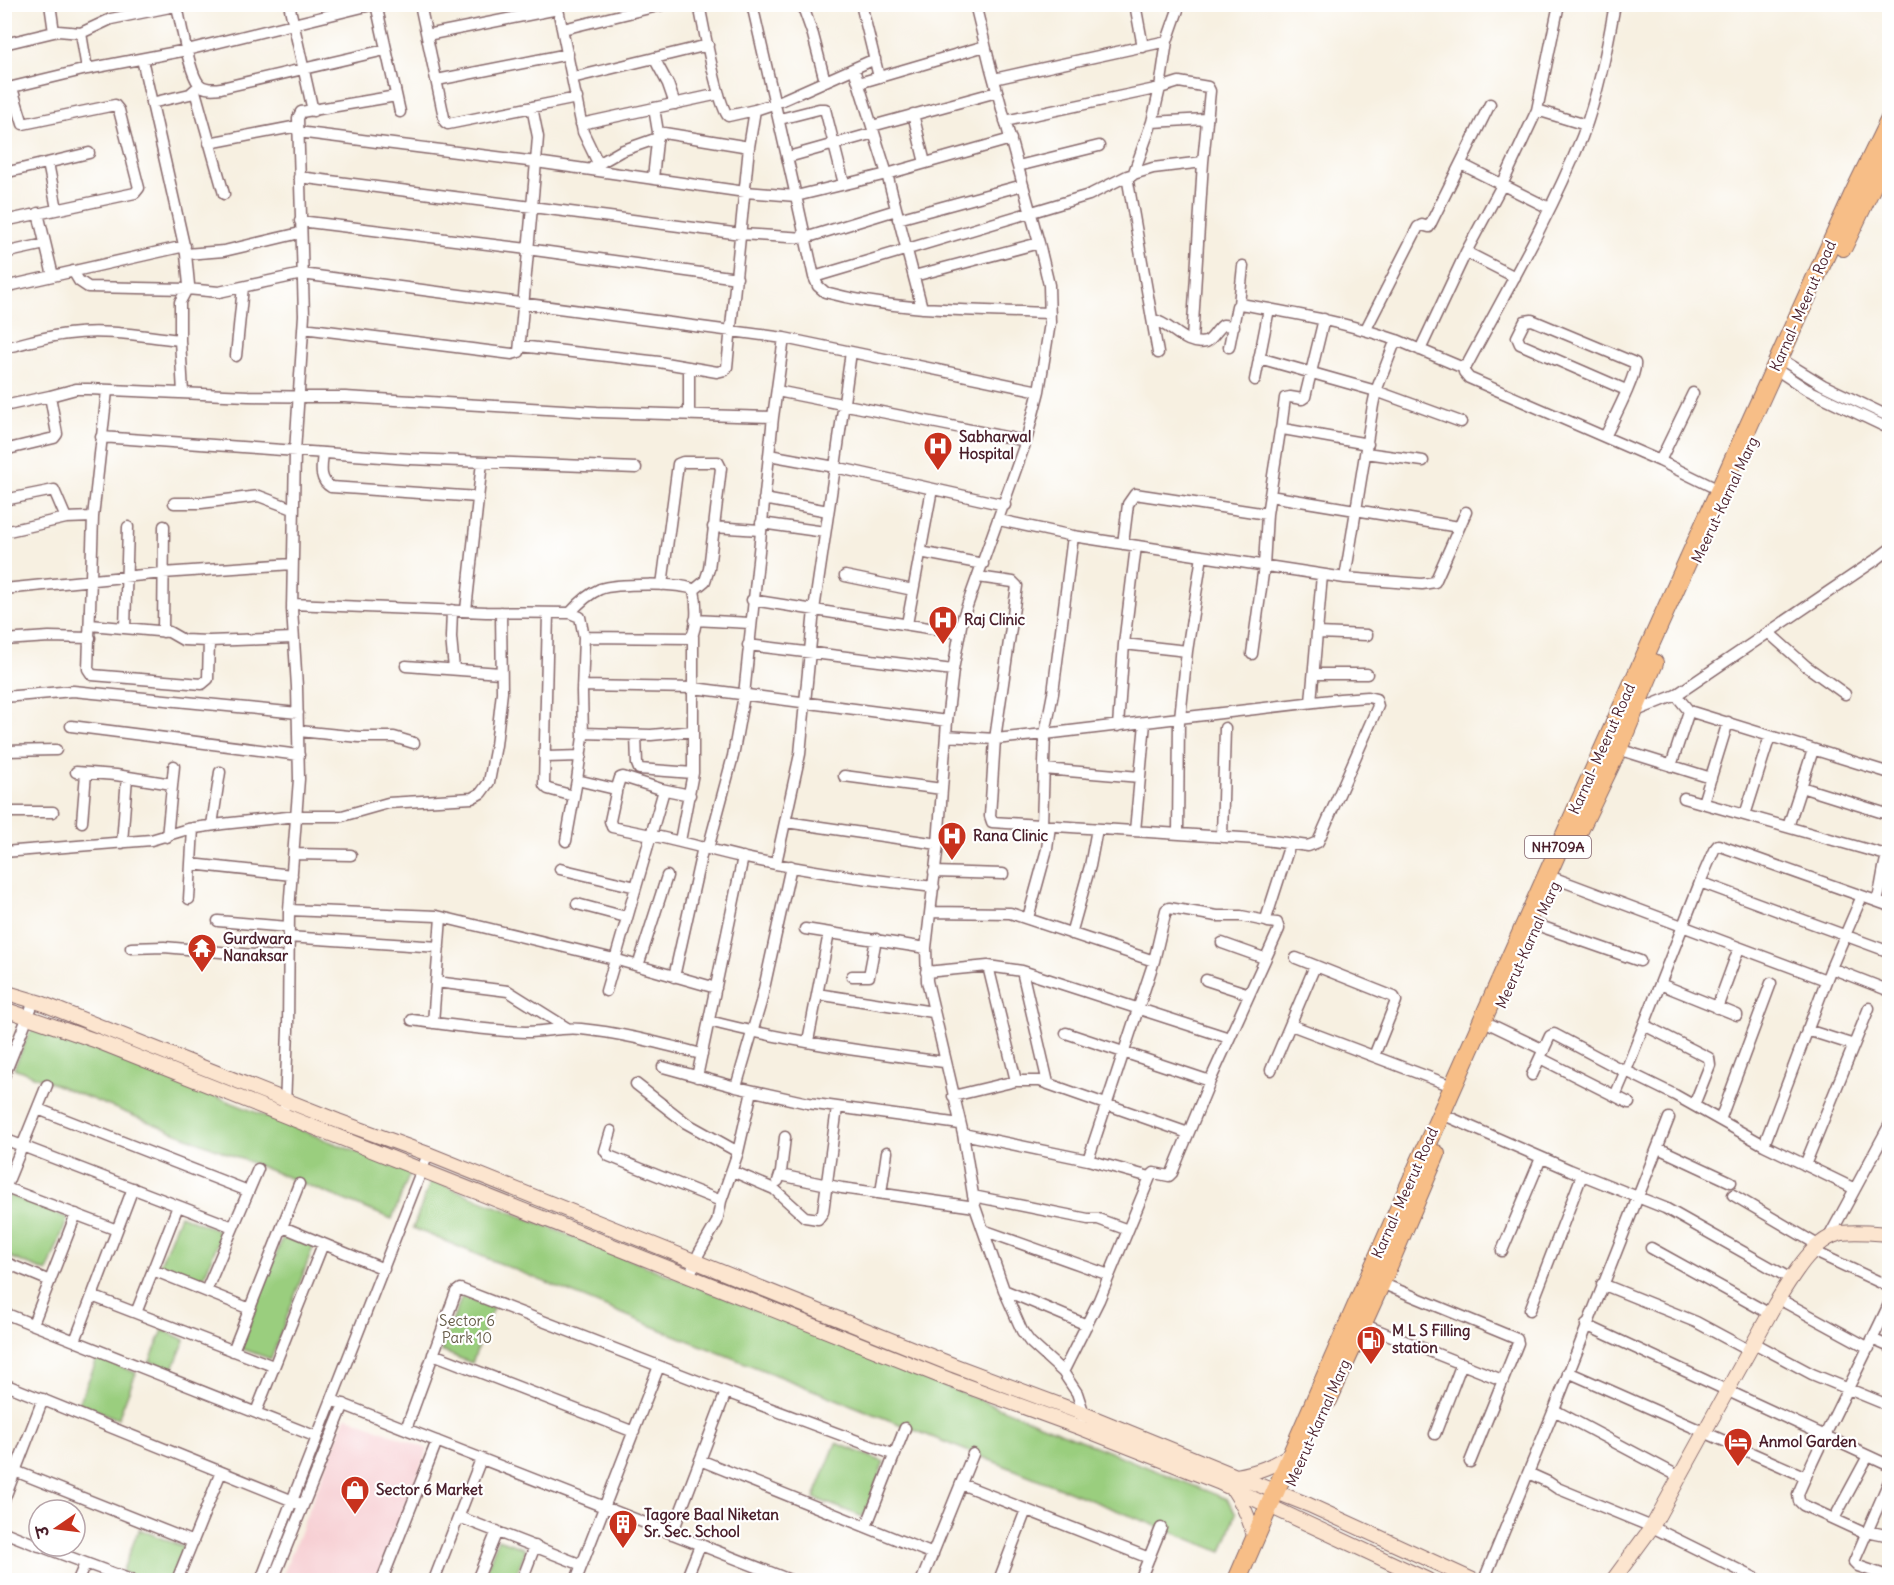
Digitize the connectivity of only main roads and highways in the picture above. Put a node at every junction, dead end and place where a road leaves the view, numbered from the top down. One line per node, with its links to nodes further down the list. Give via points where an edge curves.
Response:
1 (1890, 119): 3 (highway, Karnal- Meerut Road / NH709A)
2 (1890, 149): 3 (highway, Meerut-Karnal Marg / NH709A)
3 (1781, 366): 4 (highway, Meerut-Karnal Marg / NH709A); 4 (highway, Karnal- Meerut Road / NH709A, via 1719,490)
4 (1629, 706): 5 (highway, Karnal- Meerut Road / NH709A, via 1452,1086 1292,1453); 5 (highway, Meerut-Karnal Marg / NH709A, via 1618,749 1492,1025 1381,1283)
5 (1277, 1501): 6 (highway, Karnal- Meerut Road / NH709A); 7 (highway, Meerut-Karnal Marg / NH709A)
6 (1237, 1581)
7 (1249, 1581)

